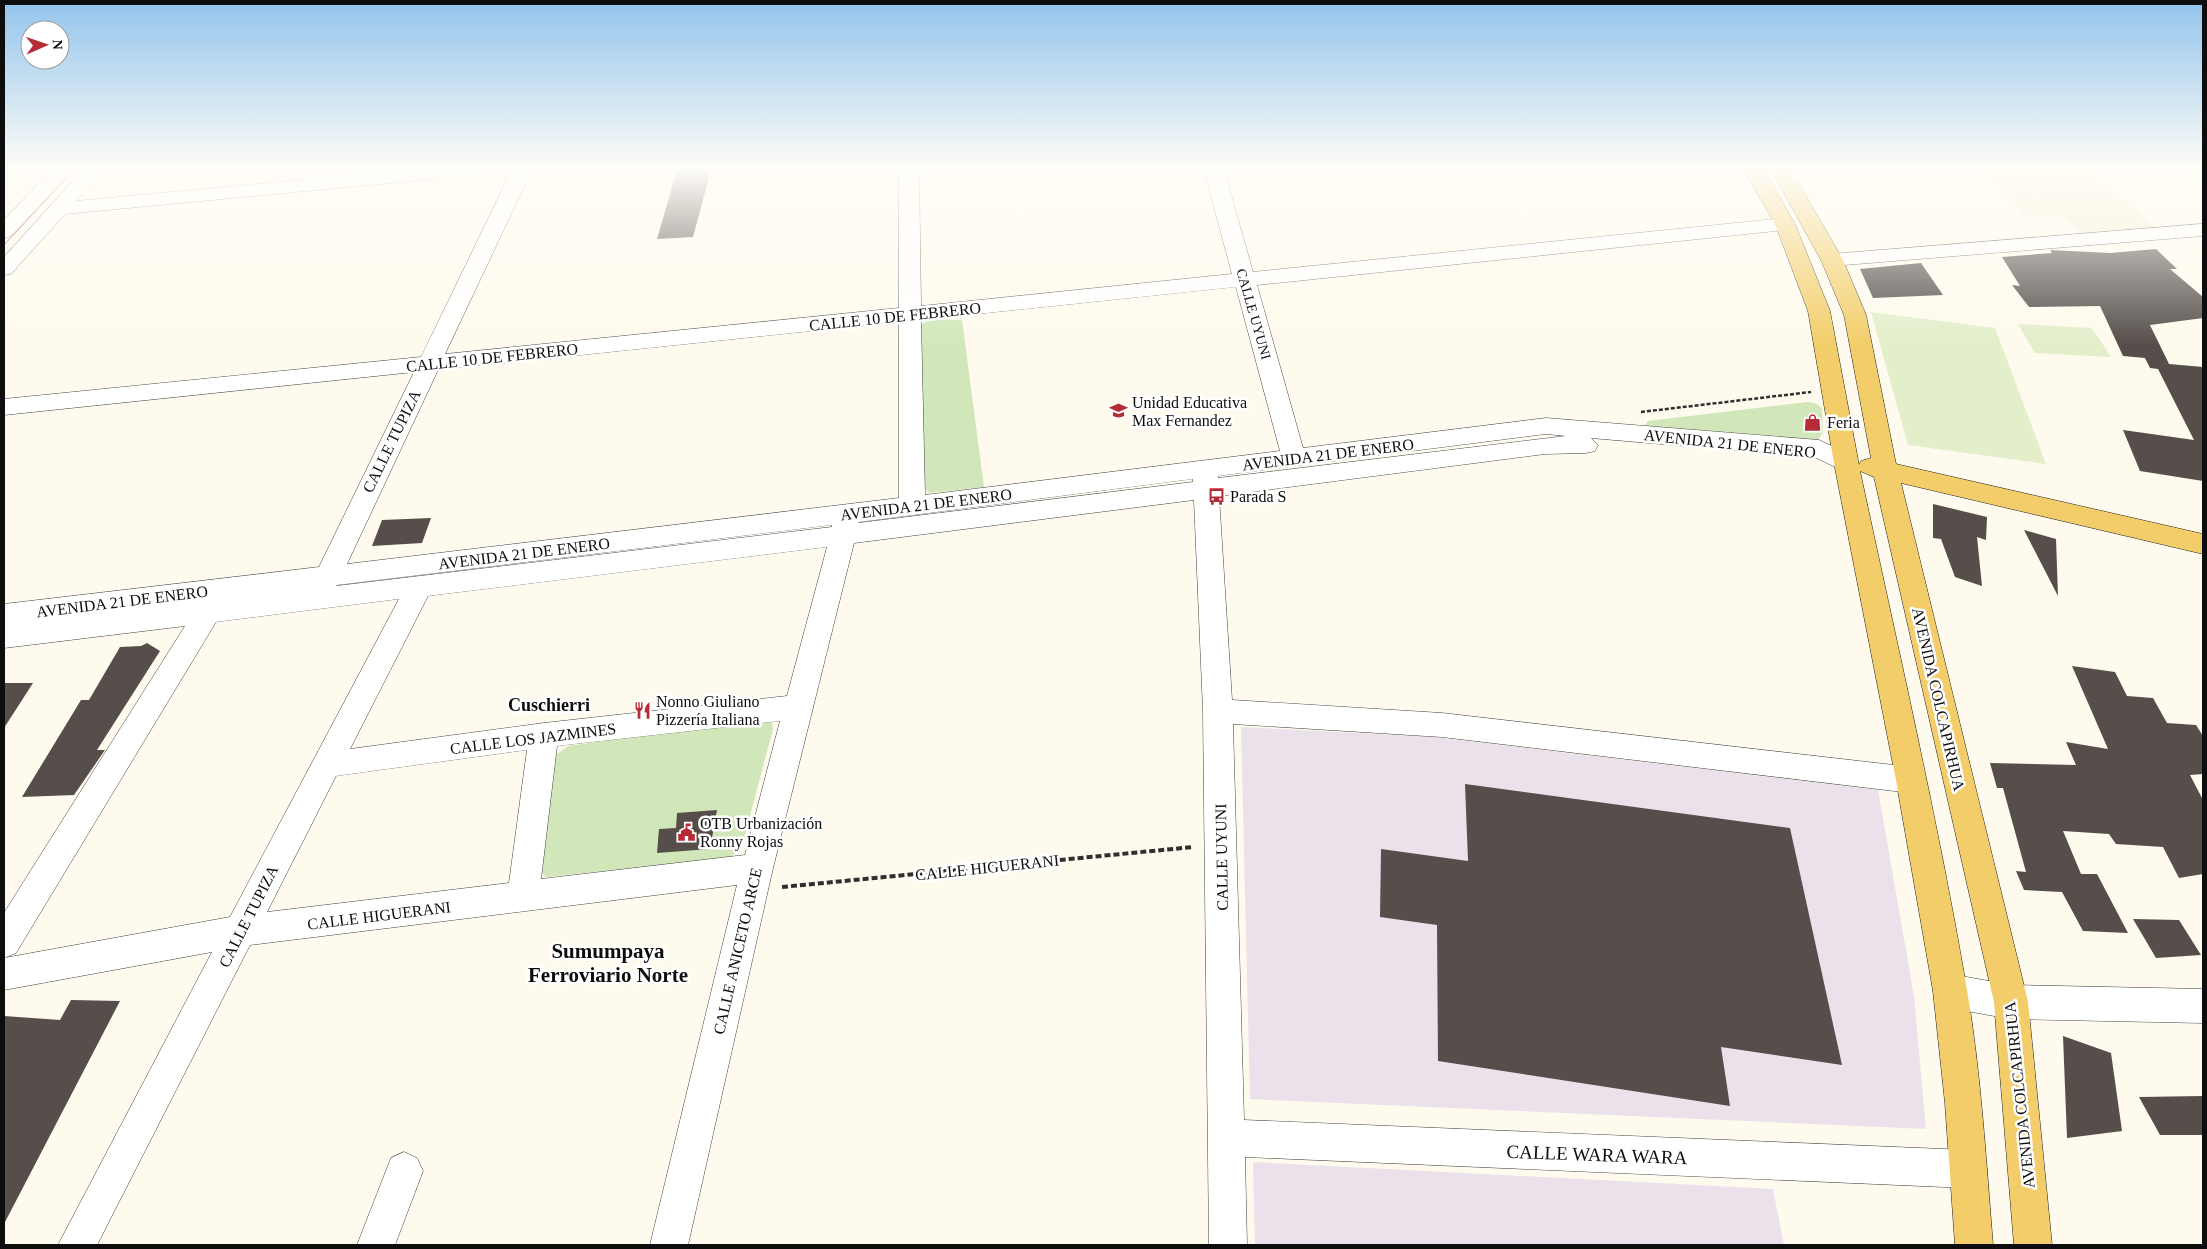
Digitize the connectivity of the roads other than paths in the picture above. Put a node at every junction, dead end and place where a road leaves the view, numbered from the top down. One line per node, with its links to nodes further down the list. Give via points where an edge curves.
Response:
1 (41, 228): 10 (street)
2 (494, 228): 13 (street, CALLE TUPIZA)
3 (909, 228): 12 (street)
4 (1230, 228): 11 (street, CALLE UYUNI)
5 (1744, 228): 11 (street, CALLE 10 DE FEBRERO)
6 (1787, 228): 16 (main road, via 1818,311)
7 (1814, 228): 9 (main road, AVENIDA COLCAPIRHUA)
8 (2203, 230): 9 (street)
9 (1832, 260): 17 (main road, AVENIDA COLCAPIRHUA, via 1855,315)
10 (4, 269)
11 (1244, 281): 12 (street, CALLE 10 DE FEBRERO); 15 (street, CALLE UYUNI)
12 (910, 315): 13 (street, CALLE 10 DE FEBRERO); 19 (street)
13 (428, 364): 14 (street, CALLE 10 DE FEBRERO); 23 (street, CALLE TUPIZA)
14 (4, 407)
15 (1294, 459): 16 (street, AVENIDA 21 DE ENERO, via 1546,426 1819,449); 18 (street, AVENIDA 21 DE ENERO)
16 (1846, 463): 17 (main road, AVENIDA 21 DE ENERO); 18 (street, AVENIDA 21 DE ENERO, via 1822,466 1571,444); 31 (main road)
17 (1885, 469): 21 (main road, AVENIDA 21 DE ENERO); 38 (main road, AVENIDA COLCAPIRHUA)
18 (1205, 479): 19 (street, AVENIDA 21 DE ENERO); 20 (street, AVENIDA 21 DE ENERO); 28 (street, CALLE UYUNI)
19 (912, 506): 20 (street, AVENIDA 21 DE ENERO)
20 (846, 525): 22 (street, AVENIDA 21 DE ENERO); 23 (street, AVENIDA 21 DE ENERO); 27 (street, CALLE ANICETO ARCE)
21 (2203, 544)
22 (419, 587): 23 (street, AVENIDA 21 DE ENERO); 30 (street, CALLE TUPIZA)
23 (322, 588): 24 (street, AVENIDA 21 DE ENERO); 25 (street, AVENIDA 21 DE ENERO)
24 (207, 613): 26 (street, AVENIDA 21 DE ENERO); 35 (street)
25 (4, 615)
26 (4, 637)
27 (800, 707): 29 (street, CALLE LOS JAZMINES); 32 (street, CALLE ANICETO ARCE)
28 (1218, 711): 31 (street, via 1442,725); 40 (street, CALLE UYUNI)
29 (544, 735): 30 (street, CALLE LOS JAZMINES); 33 (street)
30 (325, 765): 34 (street, CALLE TUPIZA)
31 (1911, 780): 37 (main road)
32 (765, 878): 33 (street, CALLE HIGUERANI); 45 (street, CALLE ANICETO ARCE)
33 (523, 897): 34 (street, CALLE HIGUERANI)
34 (240, 931): 36 (street, CALLE HIGUERANI); 43 (street, CALLE TUPIZA)
35 (4, 942)
36 (4, 974)
37 (1950, 992): 38 (street); 41 (main road)
38 (2011, 1002): 39 (street); 48 (main road, AVENIDA COLCAPIRHUA)
39 (2203, 1007)
40 (1226, 1138): 41 (street, CALLE WARA WARA); 46 (street, CALLE UYUNI)
41 (1968, 1169): 47 (main road)
42 (404, 1171): 44 (street)
43 (77, 1245)
44 (376, 1245)
45 (669, 1245)
46 (1228, 1245)
47 (1974, 1245)
48 (2034, 1245)

